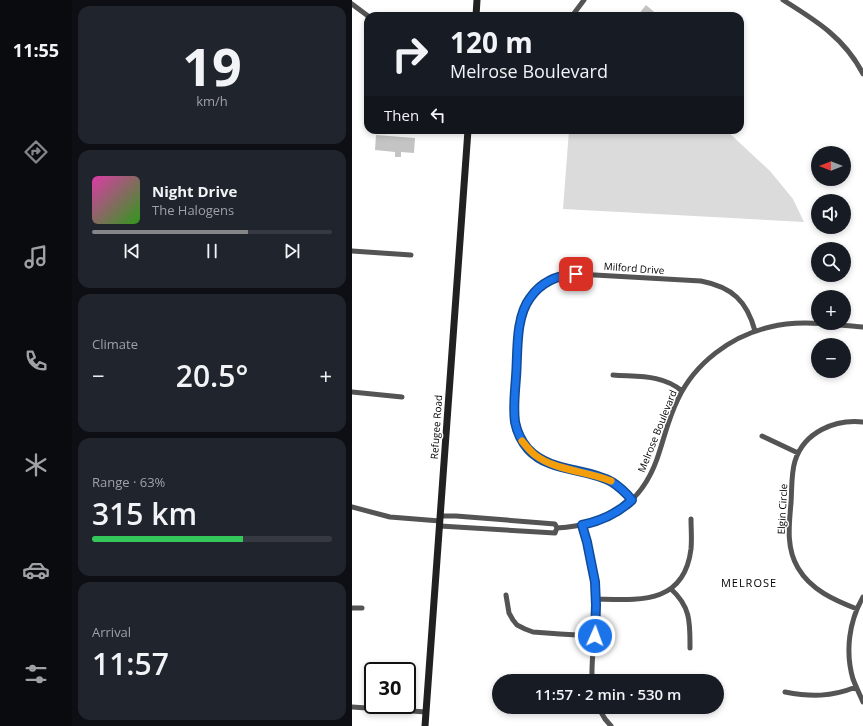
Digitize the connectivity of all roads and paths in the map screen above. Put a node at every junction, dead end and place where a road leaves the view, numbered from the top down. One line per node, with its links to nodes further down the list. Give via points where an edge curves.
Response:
1 (477, 0): 5 (main road)
2 (584, 0): 6 (street)
3 (783, 0): 8 (street, via 834,35)
4 (352, 4): 7 (street)
5 (476, 12)
6 (575, 12)
7 (364, 13)
8 (863, 74)
9 (468, 134): 24 (main road, Refugee Road)
10 (352, 251): 11 (street)
11 (411, 255)
12 (863, 326): 13 (street, Melrose Boulevard, via 797,323)
13 (755, 331): 15 (street, Melrose Boulevard, via 716,353); 21 (street, Milford Drive, via 750,315 733,294 718,285 701,282 566,275 549,280 529,298 520,324 514,397 514,416 522,442 542,460 604,478 619,487)
14 (613, 375): 15 (street, via 660,379 672,383)
15 (682, 391): 21 (street, Melrose Boulevard, via 652,471)
16 (352, 392): 17 (street)
17 (402, 397)
18 (863, 422): 20 (street, Elgin Circle, via 841,423 824,428 809,438)
19 (762, 436): 20 (street)
20 (798, 453): 33 (street, Elgin Circle, via 793,472 789,524 794,559 803,575 816,588 833,599)
21 (632, 500): 25 (street, Melrose Boulevard, via 611,516)
22 (352, 507): 24 (street, via 390,517)
23 (691, 519): 27 (street, via 688,565 681,579)
24 (440, 521): 26 (street, Melrose Boulevard, via 464,517 555,524); 26 (street, Melrose Boulevard, via 555,533); 41 (main road, Refugee Road)
25 (582, 525): 26 (street, Melrose Boulevard); 30 (street, via 595,582)
26 (557, 528)
27 (671, 589): 30 (street, via 642,599); 35 (street, via 687,610)
28 (506, 595): 34 (street, via 509,613 517,625 525,630)
29 (863, 597): 33 (street)
30 (596, 599): 34 (street)
31 (352, 608): 32 (street)
32 (362, 608)
33 (857, 609): 37 (street, via 849,648 850,666)
34 (595, 636): 36 (street)
35 (690, 648)
36 (592, 674)
37 (856, 687): 38 (street, via 821,696); 39 (street)
38 (785, 692)
39 (863, 702)
40 (352, 707): 41 (street)
41 (426, 712): 44 (main road, Refugee Road)
42 (602, 714): 43 (street)
43 (607, 721): 45 (street); 46 (street)
44 (425, 726)
45 (601, 726)
46 (611, 726)

